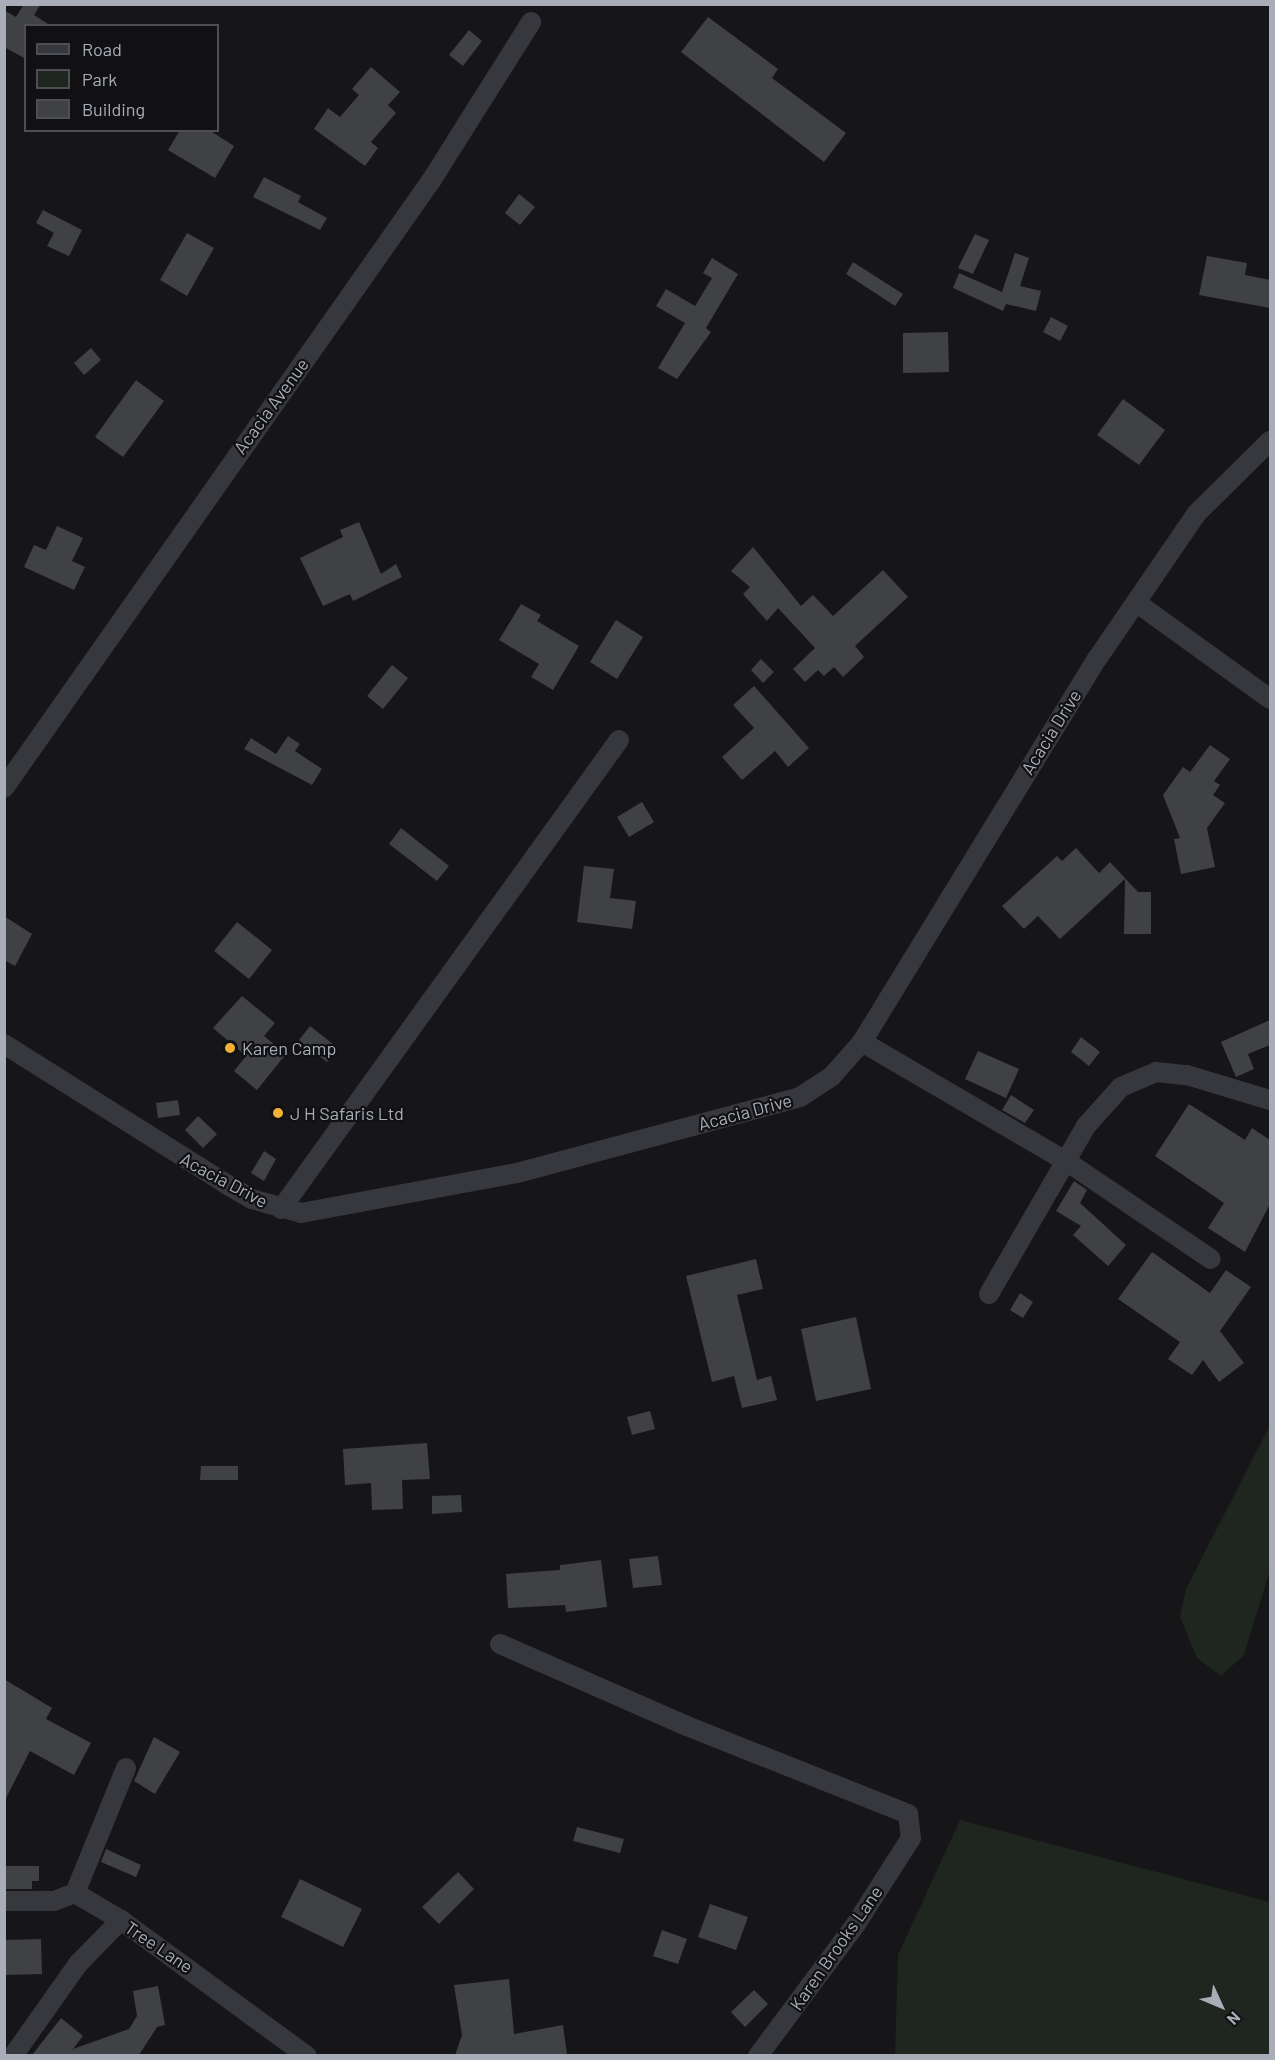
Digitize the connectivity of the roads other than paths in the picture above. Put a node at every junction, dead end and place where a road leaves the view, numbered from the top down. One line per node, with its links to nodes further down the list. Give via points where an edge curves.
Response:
1 (531, 22): 6 (street, Acacia Avenue, via 431,181)
2 (1270, 441): 3 (street, Acacia Drive, via 1197,513)
3 (1137, 603): 4 (street); 7 (street, Acacia Drive)
4 (1270, 699)
5 (619, 740): 11 (street)
6 (4, 788)
7 (862, 1042): 10 (street); 11 (street, Acacia Drive, via 832,1076 801,1097 517,1173 323,1212)
8 (4, 1044): 11 (street, Acacia Drive, via 182,1159)
9 (1270, 1100): 10 (street, via 1187,1075 1155,1072 1105,1099)
10 (1069, 1163): 12 (street); 13 (street)
11 (281, 1209)
12 (1211, 1259)
13 (989, 1294)
14 (500, 1644): 21 (street, Karen Brooks Lane, via 687,1726 908,1815 911,1838 856,1924)
15 (126, 1768): 16 (street)
16 (75, 1893): 17 (street, via 54,1901); 18 (street)
17 (4, 1901)
18 (121, 1920): 19 (street, Tree Lane); 20 (street, Tree Lane, via 78,1964)
19 (301, 2054)
20 (13, 2055)
21 (758, 2055)

